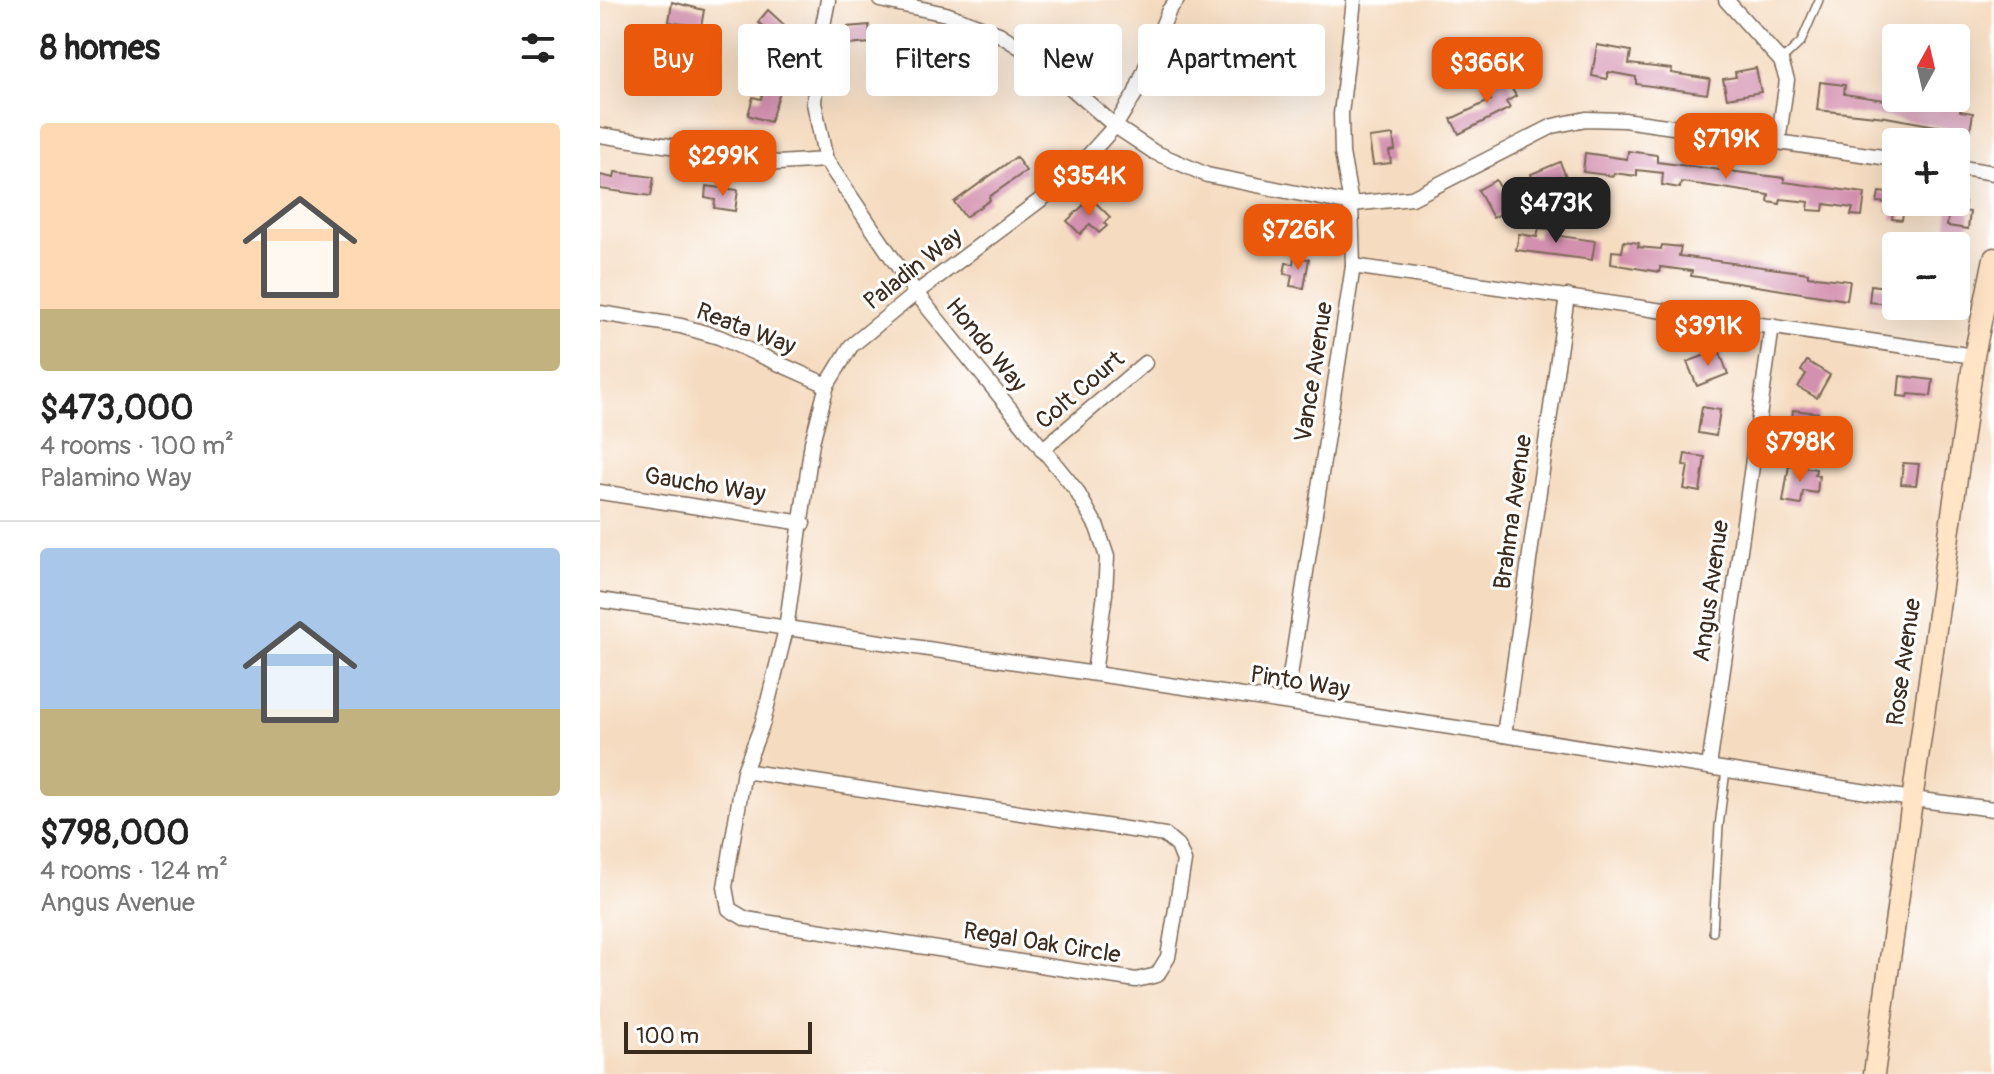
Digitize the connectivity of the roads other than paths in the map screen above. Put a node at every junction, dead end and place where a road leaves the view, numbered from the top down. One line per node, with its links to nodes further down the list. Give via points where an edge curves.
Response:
1 (828, 0): 12 (street, Hondo Way, via 814,103)
2 (880, 0): 8 (street, via 946,14 999,34 1037,58)
3 (1177, 0): 8 (street, Paladin Way)
4 (1354, 0): 15 (street, Vance Avenue, via 1341,114)
5 (1726, 0): 7 (street)
6 (1819, 0): 7 (lane, via 1801,42)
7 (1781, 61): 10 (street, via 1787,80)
8 (1115, 126): 15 (street, via 1154,152 1207,175); 18 (street, Paladin Way, via 1059,186)
9 (600, 135): 12 (street, via 778,163)
10 (1778, 142): 11 (street); 15 (street, via 1586,119 1553,126 1412,198)
11 (1882, 157)
12 (826, 160): 18 (street, Hondo Way)
13 (1970, 169): 14 (street)
14 (1994, 173)
15 (1351, 204): 17 (street, Vance Avenue)
16 (1994, 258): 22 (street, Rose Avenue)
17 (1353, 266): 19 (street); 31 (street, Vance Avenue)
18 (916, 293): 24 (street, Paladin Way, via 851,346); 25 (street, Hondo Way)
19 (1567, 296): 21 (street); 32 (street, Brahma Avenue)
20 (600, 313): 24 (street, Reata Way, via 719,337)
21 (1772, 326): 22 (street); 33 (street, Angus Avenue)
22 (1974, 356): 36 (street, Rose Avenue)
23 (1145, 363): 25 (street, Colt Court)
24 (827, 385): 27 (street, Paladin Way, via 812,442)
25 (1042, 450): 30 (street, Hondo Way, via 1076,490 1107,557)
26 (600, 492): 27 (street, Gaucho Way)
27 (803, 523): 29 (street, Paladin Way)
28 (600, 600): 29 (street, Pinto Way)
29 (786, 629): 30 (street, Pinto Way); 35 (street, Regal Oak Circle, via 763,722)
30 (1094, 673): 31 (street, Pinto Way)
31 (1286, 702): 32 (street, Pinto Way)
32 (1504, 735): 33 (street, Pinto Way)
33 (1709, 767): 34 (street, Pinto Way)
34 (1726, 770): 36 (street, Pinto Way); 38 (lane)
35 (744, 771): 35 (street, Regal Oak Circle, via 725,887 729,909 746,919 1136,980 1157,975 1168,957 1184,861 1178,846 1165,835)
36 (1912, 799): 37 (street, Pinto Way); 39 (street, Rose Avenue)
37 (1994, 809)
38 (1713, 932)
39 (1874, 1074)

